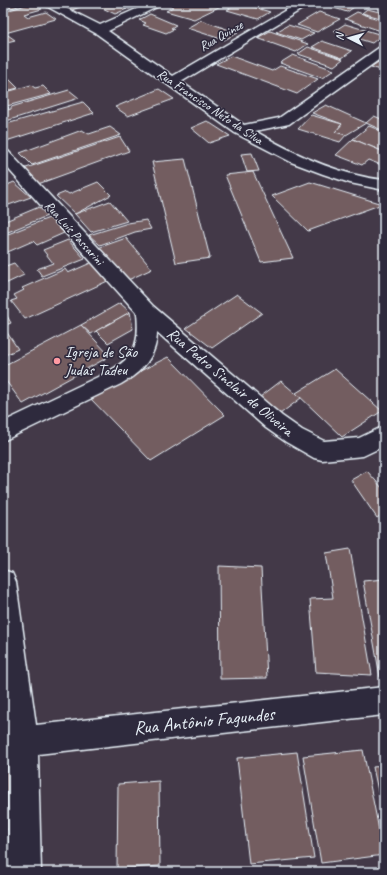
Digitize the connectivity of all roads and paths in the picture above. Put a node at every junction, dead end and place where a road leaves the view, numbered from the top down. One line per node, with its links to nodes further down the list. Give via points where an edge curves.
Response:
1 (47, 3): 4 (street, Rua Francisco Neto da Silva)
2 (159, 3): 4 (street)
3 (306, 3): 6 (street, Rua Quinze)
4 (100, 30): 6 (street, Rua Francisco Neto da Silva)
5 (384, 50): 7 (street, via 284,122)
6 (171, 82): 7 (street, Rua Francisco Neto da Silva)
7 (240, 130): 9 (street, Rua Francisco Neto da Silva, via 295,160 369,184)
8 (3, 154): 10 (street, Rua Luís Passarini)
9 (384, 185)
10 (146, 311): 11 (street, via 147,344 142,356 130,369 117,378); 12 (street, Rua Pedro Sinclair de Oliveira, via 274,422 322,451 363,448)
11 (3, 432)
12 (384, 435)
13 (3, 582): 15 (street)
14 (384, 701): 15 (street, Rua Antônio Fagundes)
15 (23, 741): 16 (street)
16 (25, 872)

